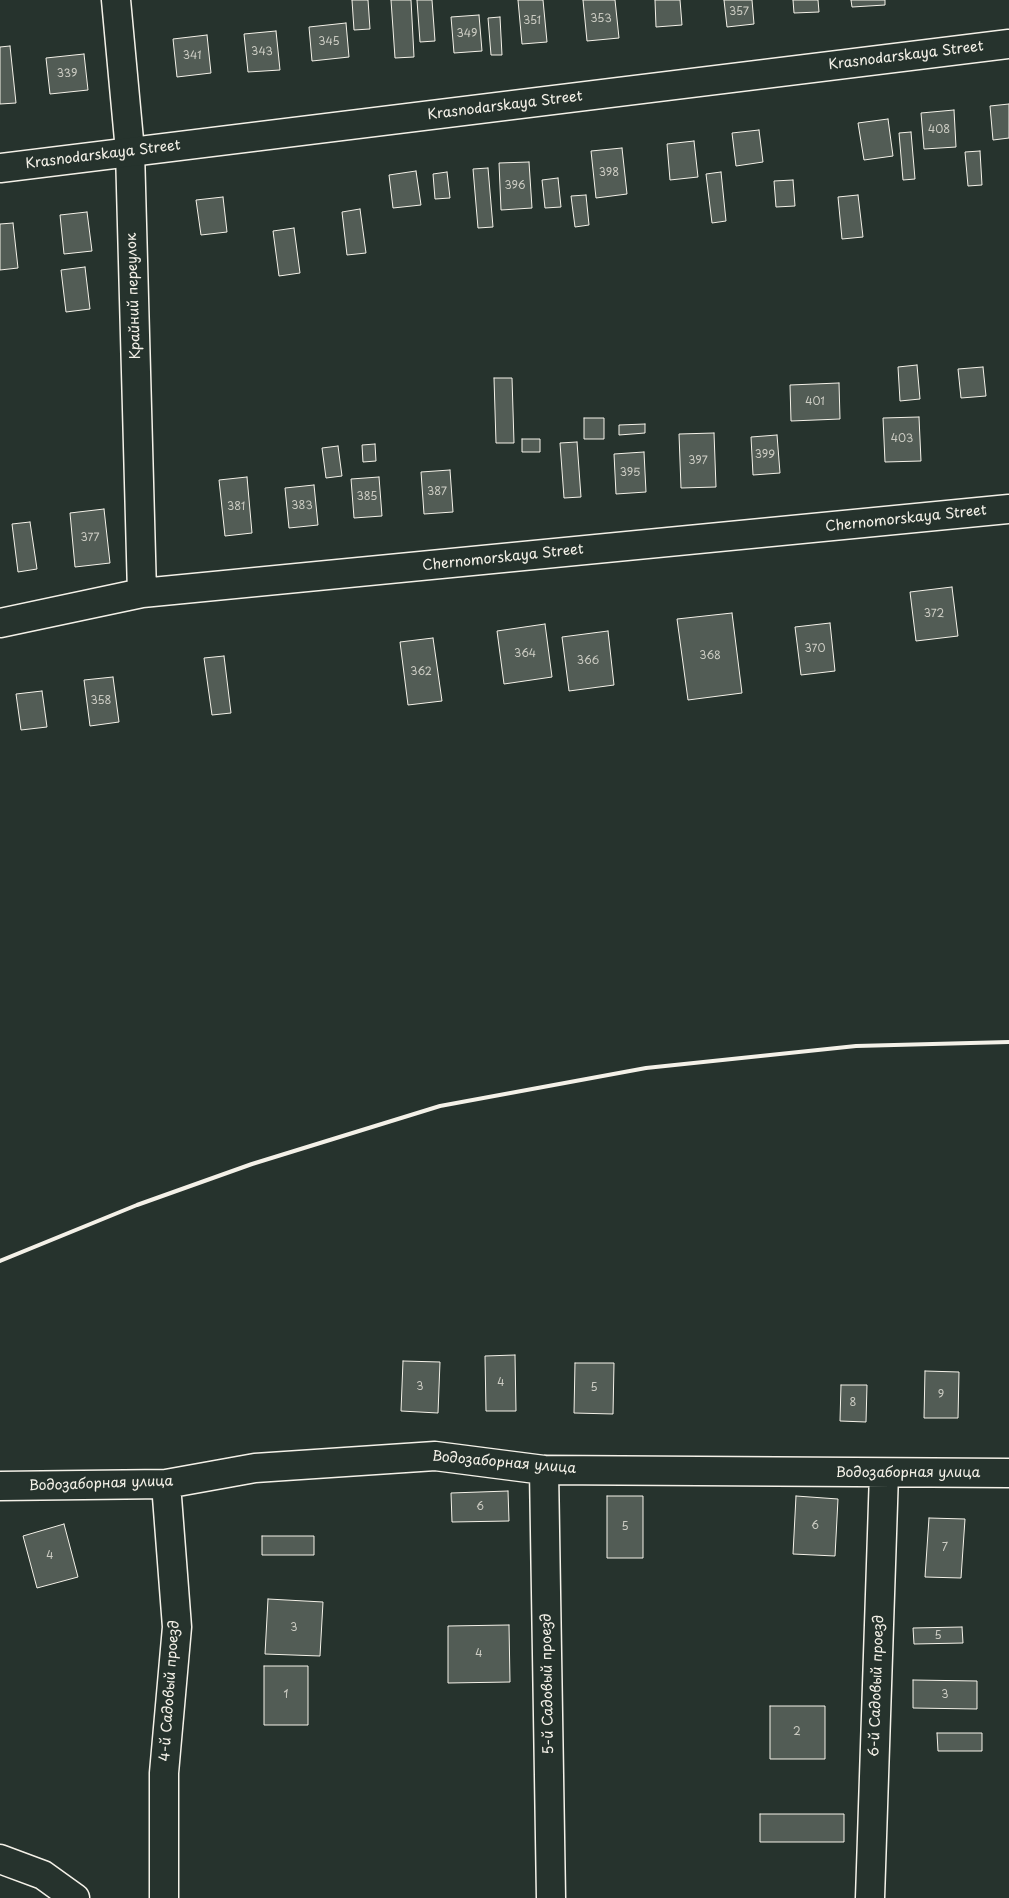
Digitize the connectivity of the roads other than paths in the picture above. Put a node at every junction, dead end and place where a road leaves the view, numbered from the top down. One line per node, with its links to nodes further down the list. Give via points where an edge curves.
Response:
1 (116, 0): 3 (street, Крайний переулок)
2 (1009, 44): 3 (street, Krasnodarskaya Street)
3 (130, 151): 4 (street, Krasnodarskaya Street); 6 (street, Крайний переулок)
4 (0, 168)
5 (1009, 509): 6 (street, Chernomorskaya Street)
6 (142, 593): 7 (street, Chernomorskaya Street)
7 (0, 622)
8 (544, 1470): 9 (street, Водозаборная улица); 11 (street, Водозаборная улица, via 435,1456 255,1468); 16 (street, 5-й Садовый проезд)
9 (884, 1473): 10 (street, Водозаборная улица); 17 (street, 6-й Садовый проезд)
10 (1009, 1473)
11 (166, 1484): 12 (street, Водозаборная улица); 15 (street, 4-й Садовый проезд, via 177,1627 164,1772)
12 (0, 1486)
13 (0, 1859): 14 (street, via 44,1875)
14 (76, 1898)
15 (164, 1898)
16 (552, 1898)
17 (870, 1898)

